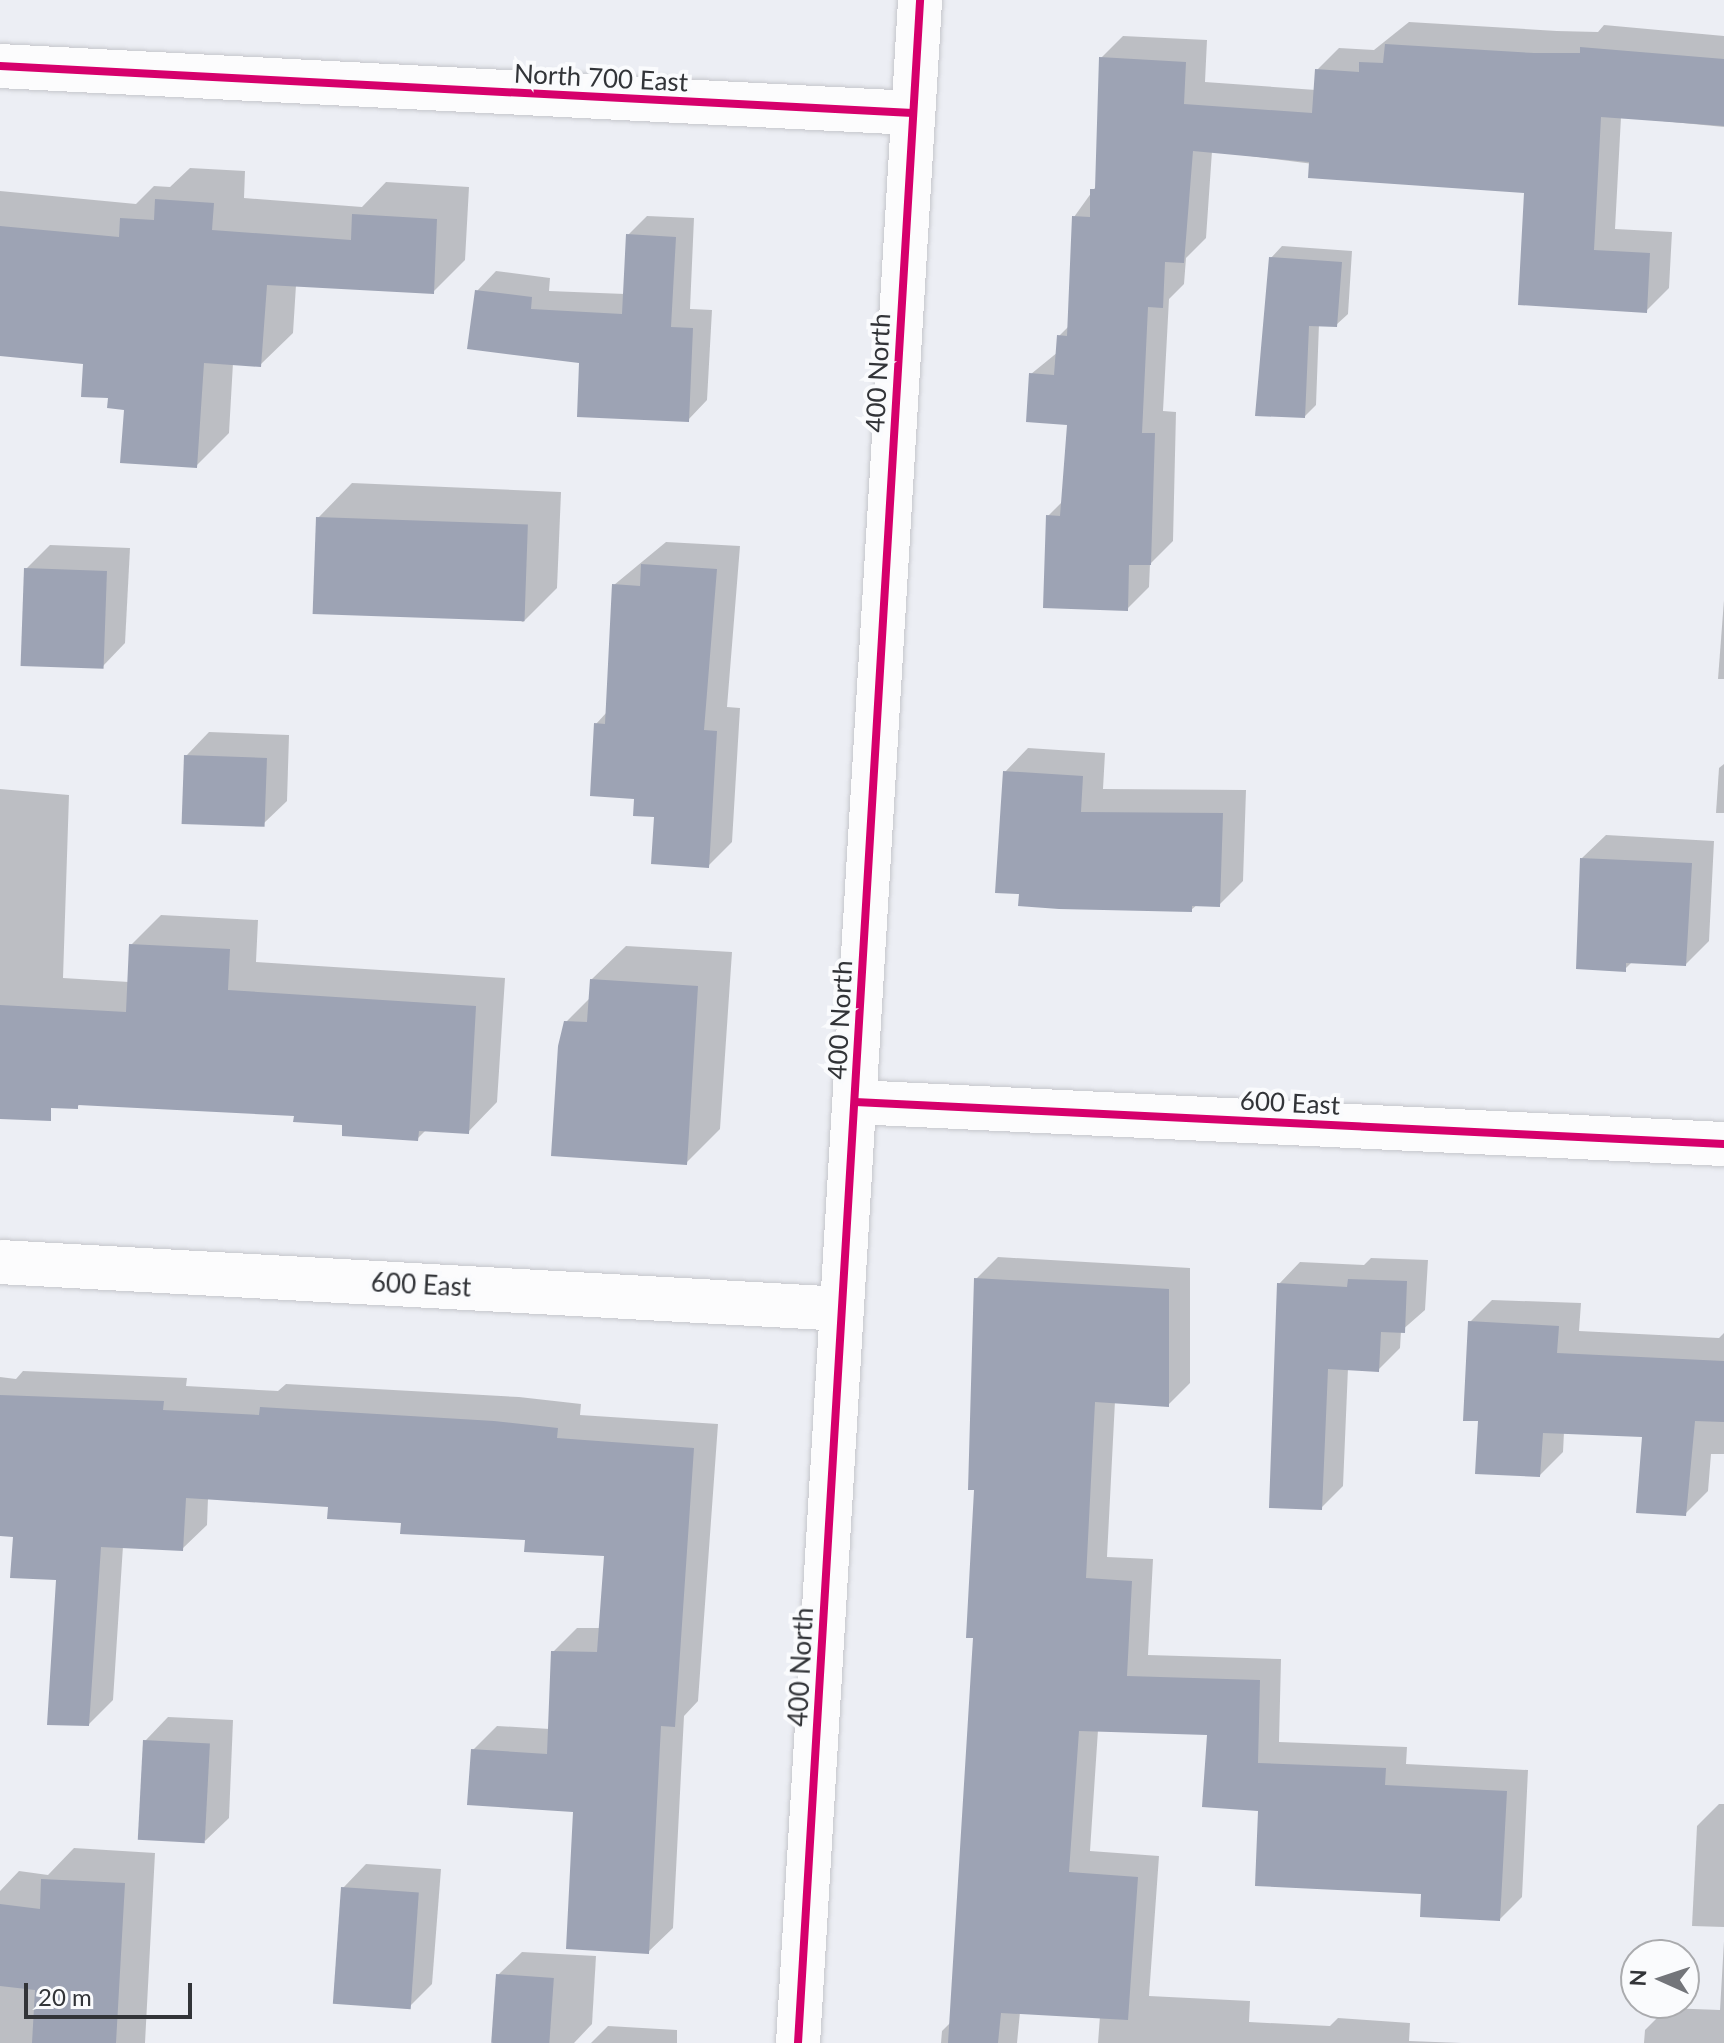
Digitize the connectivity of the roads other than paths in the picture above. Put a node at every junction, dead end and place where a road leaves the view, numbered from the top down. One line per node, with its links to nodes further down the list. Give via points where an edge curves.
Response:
1 (920, 0): 3 (street, 400 North)
2 (0, 66): 3 (street, North 700 East)
3 (913, 113): 4 (street, 400 North)
4 (855, 1102): 5 (street, 600 East); 7 (street, 400 North)
5 (1724, 1144)
6 (0, 1262): 7 (street, 600 East)
7 (842, 1309): 8 (street, 400 North)
8 (798, 2043)

